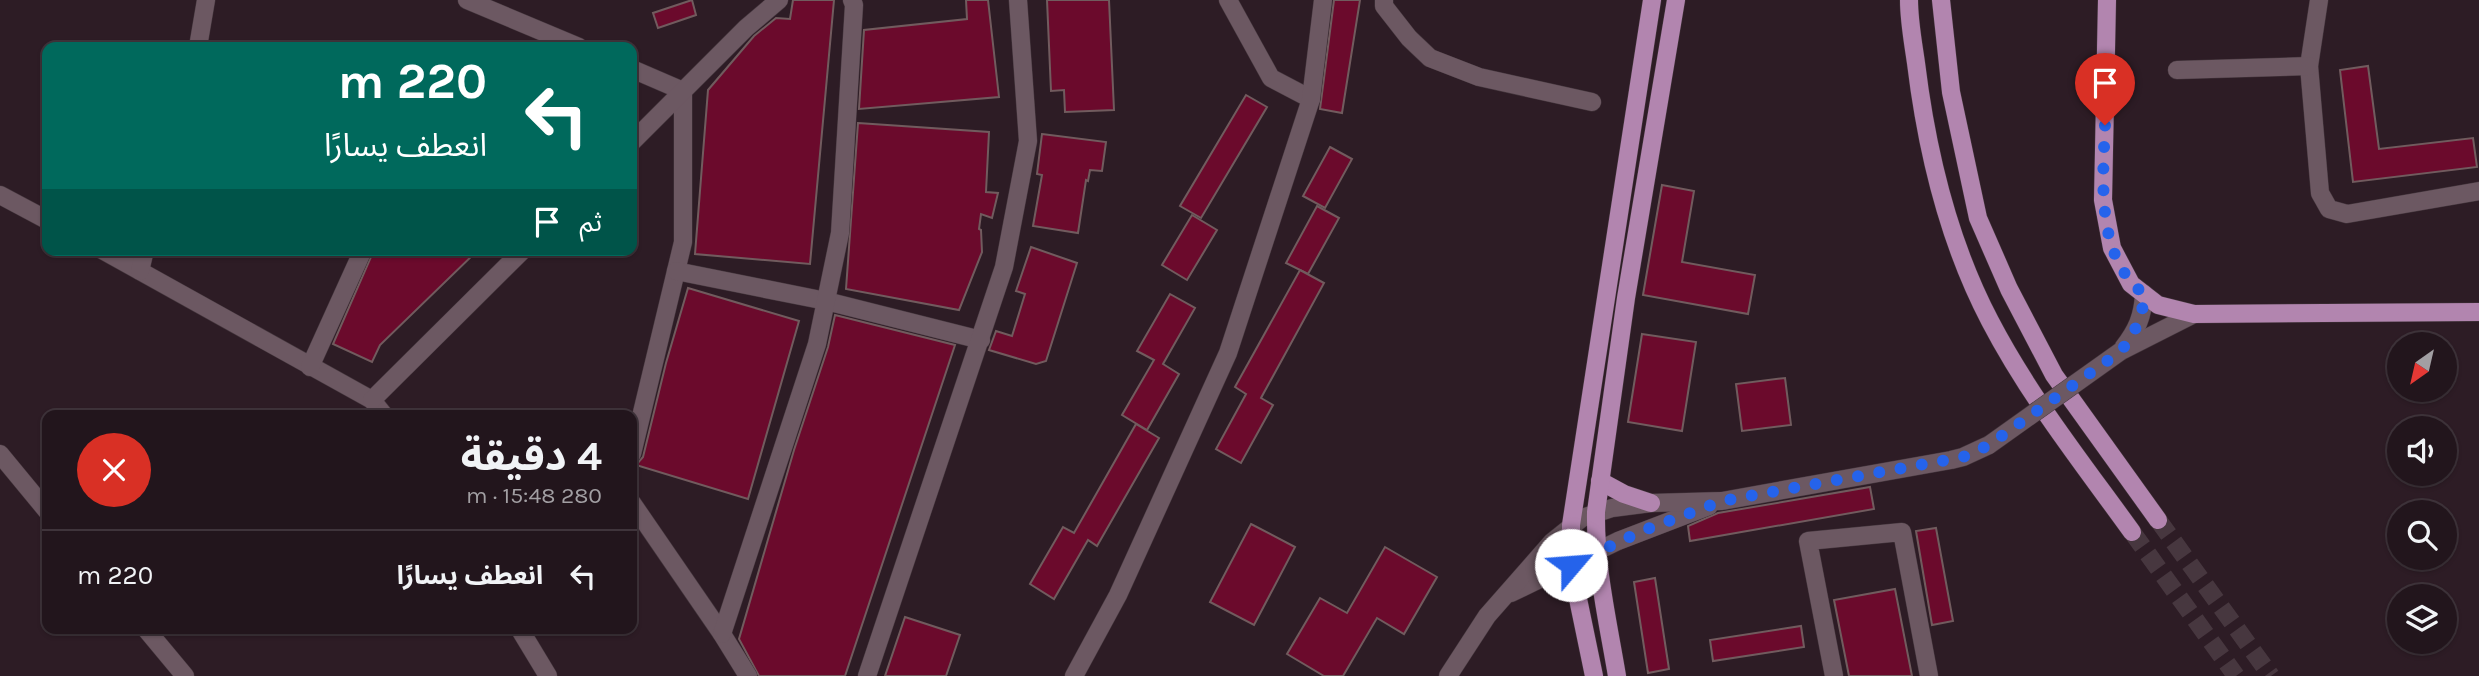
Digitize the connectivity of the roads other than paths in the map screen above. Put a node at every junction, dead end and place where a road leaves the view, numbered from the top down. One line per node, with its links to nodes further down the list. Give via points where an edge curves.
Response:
1 (206, 0): 17 (street)
2 (467, 0): 18 (street)
3 (779, 0): 22 (street)
4 (852, 0): 38 (street, via 840,233)
5 (1018, 0): 41 (street, via 1028,141 1004,267)
6 (1228, 0): 23 (street, via 1271,78)
7 (1323, 0): 23 (street)
8 (1384, 0): 24 (street, via 1409,38 1430,58 1479,77)
9 (1652, 0): 15 (main road)
10 (1676, 0): 16 (main road)
11 (1909, 0): 56 (main road, via 1937,185 1961,259 2020,372)
12 (1941, 0): 54 (main road, via 1951,92 1978,218 2054,375)
13 (2107, 0): 35 (main road, via 2103,201 2112,248 2131,284)
14 (2319, 0): 19 (street)
15 (1647, 32): 16 (main road); 36 (main road)
16 (1669, 34): 37 (main road)
17 (199, 42)
18 (567, 42)
19 (2309, 66): 21 (street); 26 (street, via 2320,193 2329,209 2347,214)
20 (637, 71): 22 (street)
21 (2177, 71)
22 (683, 91): 25 (street); 34 (street, via 683,242)
23 (1311, 99): 67 (street, via 1228,353 1118,595)
24 (1592, 102)
25 (637, 137)
26 (2479, 191)
27 (0, 195): 28 (street)
28 (42, 217)
29 (113, 256): 33 (street)
30 (144, 256): 33 (street)
31 (360, 256): 43 (street)
32 (517, 256): 44 (street)
33 (140, 271): 43 (street)
34 (676, 271): 38 (street); 46 (street)
35 (2144, 294): 40 (main road, via 2158,305); 42 (street, via 2136,332)
36 (1605, 295): 37 (main road); 55 (main road)
37 (1626, 298): 48 (main road)
38 (826, 301): 41 (street); 62 (street, via 817,344)
39 (2479, 312): 40 (main road)
40 (2194, 314): 42 (street)
41 (981, 340): 66 (street)
42 (2121, 351): 49 (street, bridge, via 1989,445 1963,457)
43 (310, 367): 44 (street)
44 (372, 400): 45 (street)
45 (380, 410)
46 (637, 433)
47 (0, 454): 51 (street)
48 (1600, 481): 50 (main road); 53 (main road)
49 (1722, 501): 50 (street); 57 (street)
50 (1651, 503): 53 (street)
51 (42, 505)
52 (637, 510): 62 (street)
53 (1596, 512): 55 (street); 57 (main road)
54 (2158, 520)
55 (1571, 525): 58 (main road); 59 (street)
56 (2132, 532)
57 (1597, 552): 58 (street); 70 (main road)
58 (1571, 565): 59 (street); 69 (main road)
59 (1504, 596): 68 (street)
60 (150, 634): 63 (street)
61 (523, 634): 64 (street)
62 (723, 634): 65 (street)
63 (185, 676)
64 (548, 676)
65 (748, 676)
66 (867, 676)
67 (1074, 676)
68 (1448, 676)
69 (1594, 676)
70 (1617, 676)
71 (1834, 676): 72 (street, via 1808,541 1902,532)
72 (1929, 676)

